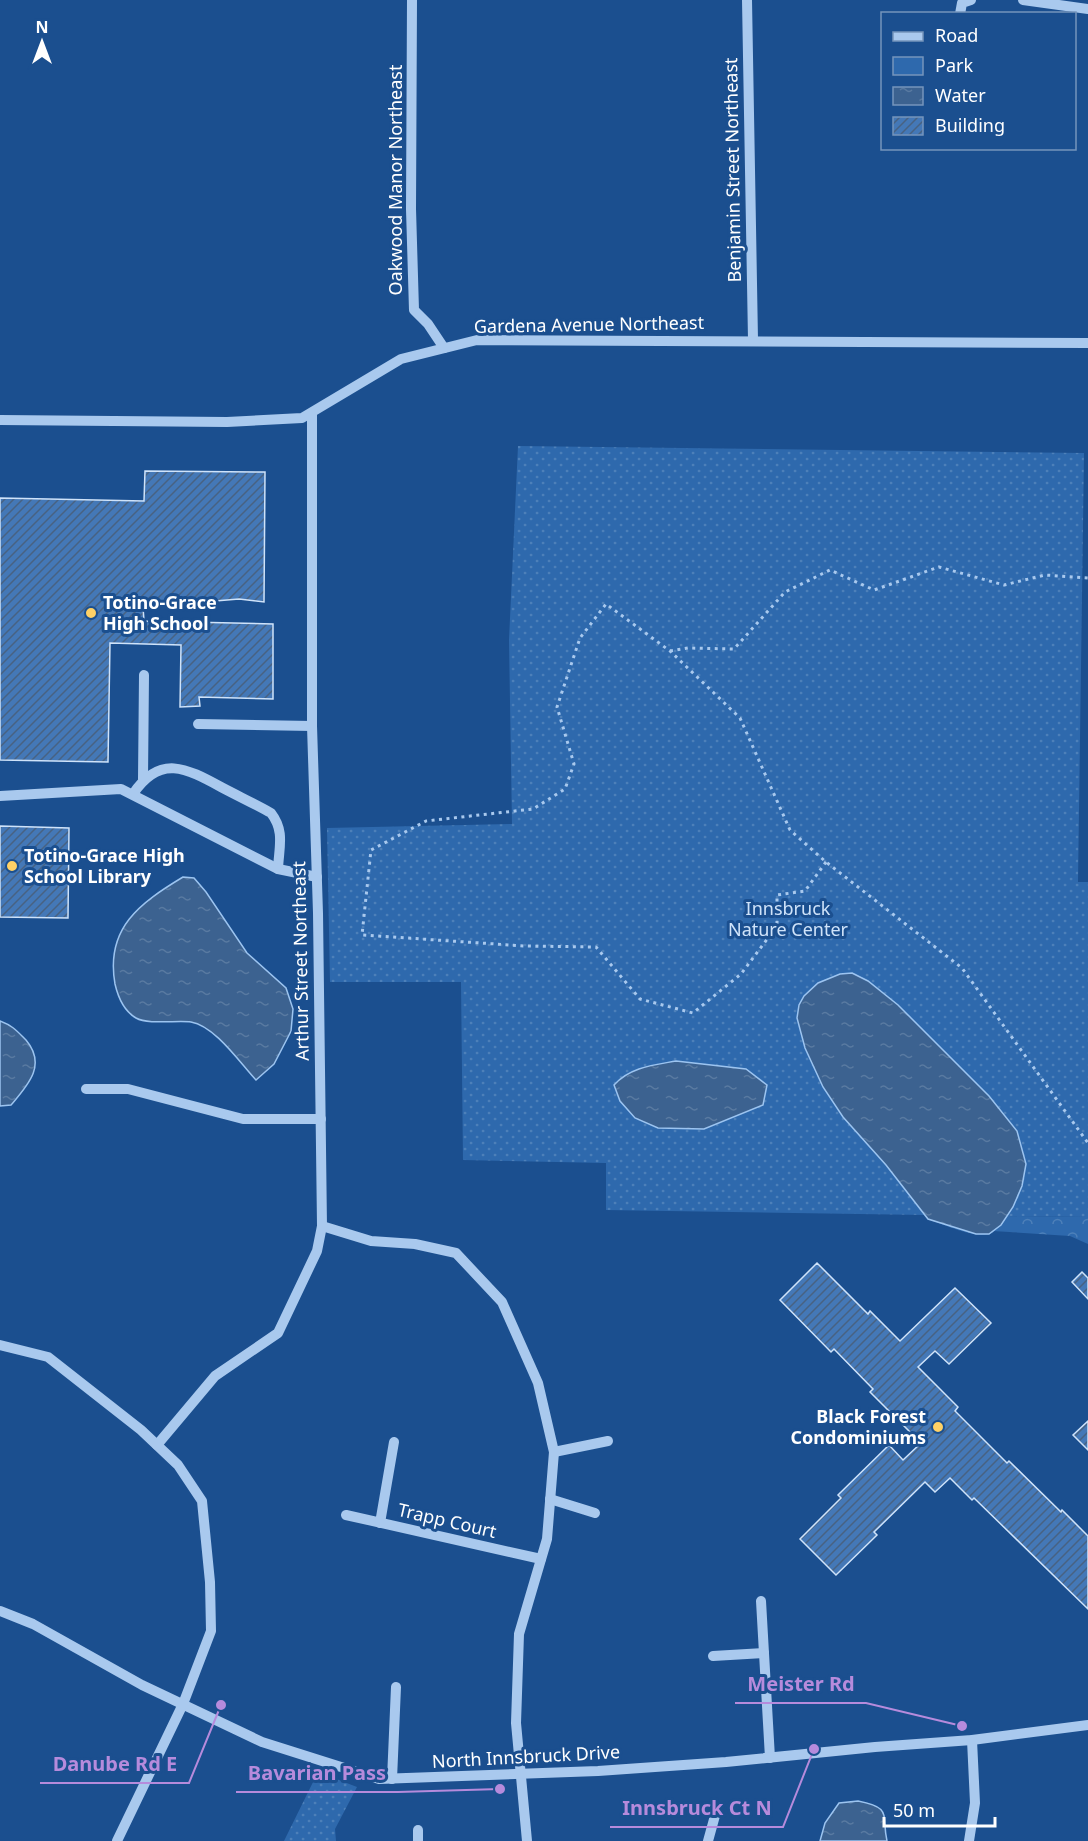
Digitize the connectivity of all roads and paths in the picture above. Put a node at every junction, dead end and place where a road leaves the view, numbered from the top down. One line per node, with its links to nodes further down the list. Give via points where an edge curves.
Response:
1 (412, 0): 9 (street, Oakwood Manor Northeast, via 414,310)
2 (747, 0): 7 (street, Benjamin Street Northeast)
3 (971, 0): 6 (street, via 962,3)
4 (1023, 0): 5 (street)
5 (1088, 9)
6 (960, 12)
7 (753, 340): 8 (street, Gardena Avenue Northeast); 9 (street, Gardena Avenue Northeast, via 477,340)
8 (1088, 344)
9 (444, 348): 10 (street, Gardena Avenue Northeast, via 401,359)
10 (312, 413): 11 (street, Gardena Avenue Northeast, via 302,418 227,422); 16 (street, Arthur Street Northeast)
11 (0, 420)
12 (1088, 578): 13 (path, via 1045,575 1004,585 939,567 874,590 830,570 784,592 734,649)
13 (670, 651): 20 (path, via 740,718 790,830); 20 (path, via 606,604 580,638 557,707 574,764 565,789 533,809 426,821 371,850 362,935 596,947 640,999 693,1013 741,974 777,926 777,895 805,891)
14 (144, 675): 17 (street)
15 (198, 724): 16 (street)
16 (312, 726): 22 (street, Arthur Street Northeast)
17 (142, 779): 18 (street); 21 (street, via 159,770 178,768 271,813 281,831)
18 (133, 794): 19 (street, via 121,789); 21 (street)
19 (0, 796)
20 (826, 862): 25 (path, via 962,968)
21 (278, 869): 22 (street)
22 (317, 877): 24 (street, Arthur Street Northeast)
23 (86, 1089): 24 (street, via 128,1089 243,1119)
24 (321, 1119): 26 (street, Arthur Street Northeast)
25 (1088, 1143)
26 (322, 1226): 30 (street, Arthur Street Northeast, via 317,1251 278,1333 215,1376); 31 (street, via 371,1241 415,1244 456,1253 502,1302 538,1383)
27 (0, 1345): 30 (street, via 48,1357)
28 (608, 1441): 31 (street)
29 (394, 1442): 35 (street)
30 (157, 1445): 42 (street, via 178,1465 202,1501 211,1631)
31 (554, 1452): 32 (street)
32 (550, 1499): 33 (street); 36 (street, via 547,1539)
33 (595, 1512)
34 (346, 1515): 35 (street, Trapp Court)
35 (380, 1523): 36 (street, Trapp Court)
36 (541, 1558): 46 (street, via 519,1634 516,1723)
37 (762, 1601): 39 (street)
38 (0, 1611): 42 (street, North Innsbruck Drive, via 33,1624)
39 (764, 1653): 40 (street); 45 (street)
40 (713, 1656)
41 (396, 1687): 47 (street)
42 (183, 1704): 47 (street, North Innsbruck Drive, via 262,1742 379,1779); 49 (street)
43 (1088, 1725): 44 (street, North Innsbruck Drive)
44 (972, 1740): 45 (street, North Innsbruck Drive); 52 (street, via 975,1803)
45 (770, 1758): 46 (street, North Innsbruck Drive)
46 (521, 1775): 47 (street, North Innsbruck Drive); 50 (street)
47 (393, 1779)
48 (716, 1812): 51 (street)
49 (117, 1841)
50 (527, 1841)
51 (708, 1841)
52 (969, 1841)

